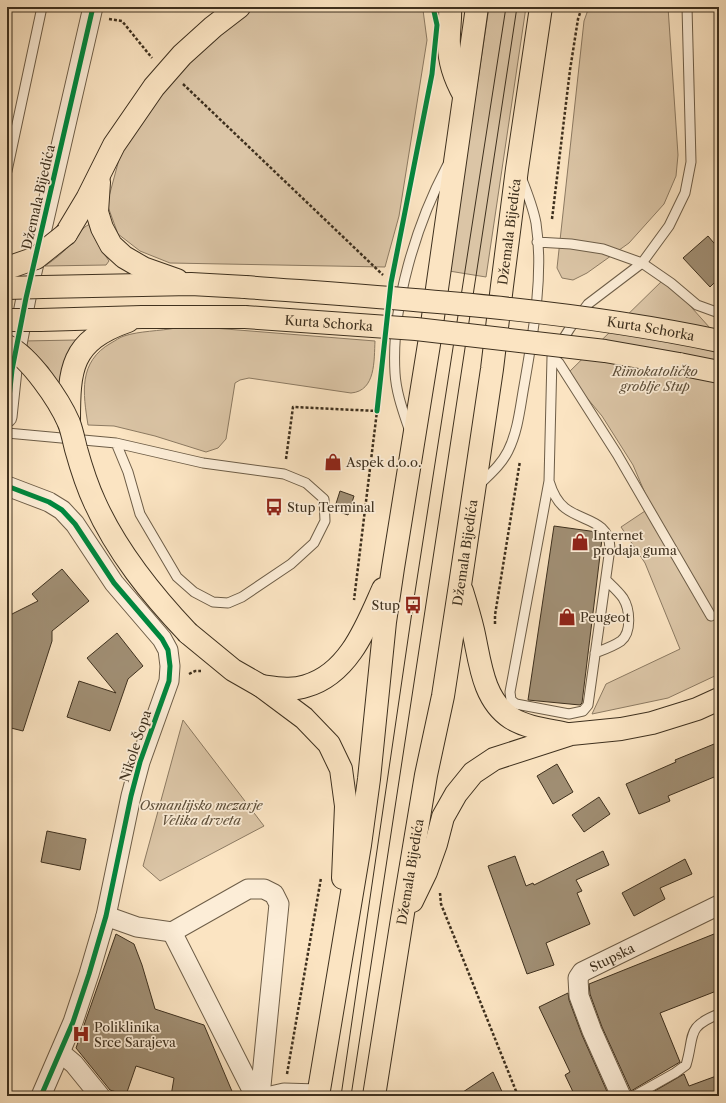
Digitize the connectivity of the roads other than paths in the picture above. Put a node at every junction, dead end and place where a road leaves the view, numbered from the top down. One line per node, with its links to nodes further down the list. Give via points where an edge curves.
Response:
1 (42, 7): 13 (lane)
2 (239, 7): 14 (main road, via 182,55 154,87 114,145)
3 (450, 7): 9 (main road, via 451,64 455,79)
4 (477, 7): 9 (main road)
5 (541, 7): 10 (main road, Džemala Bijedića)
6 (556, 7): 10 (main road)
7 (687, 7): 16 (lane, via 691,162 685,194 669,226)
8 (92, 12): 27 (street, Džemala Bijedića, via 26,298 12,370)
9 (464, 95): 11 (main road)
10 (523, 131): 12 (main road, Džemala Bijedića)
11 (457, 149): 30 (main road); 30 (lane, via 427,212 404,282 399,309 395,374)
12 (517, 169): 15 (lane, via 528,194 536,223); 34 (main road, Džemala Bijedića)
13 (7, 171)
14 (101, 173): 17 (main road, bridge, via 66,234 36,258); 18 (main road, via 97,212 111,245 124,257 143,268)
15 (537, 242): 16 (lane, via 603,249); 34 (lane, via 537,290 516,431 501,464)
16 (642, 263): 20 (lane, via 697,305); 25 (lane, via 588,304)
17 (7, 268)
18 (190, 284): 19 (main road, Kurta Schorka, bridge); 23 (main road, Kurta Schorka, bridge, via 543,312)
19 (7, 288)
20 (719, 313)
21 (142, 317): 22 (main road, Kurta Schorka, bridge); 26 (main road, Kurta Schorka, bridge, via 245,317 416,329 605,351); 28 (main road, via 112,327 90,340 79,353 72,368 69,388)
22 (7, 320)
23 (719, 341)
24 (7, 346): 28 (main road, bridge, via 34,368)
25 (552, 357): 32 (lane); 38 (lane, via 559,363 617,454)
26 (719, 372)
27 (7, 417)
28 (69, 423): 40 (main road, bridge, via 94,503 140,578 188,633 233,670)
29 (7, 433): 31 (lane)
30 (413, 439): 35 (main road)
31 (116, 443): 31 (lane, via 128,472 140,514 177,577 194,592 213,602 228,603 242,597 291,564 314,543 325,521 324,499 306,483 284,474 202,463)
32 (549, 481): 36 (lane, via 553,493 564,507 606,530 610,548); 39 (lane, via 510,692 511,700 516,704 569,714 583,711 588,705)
33 (7, 486): 44 (street, Nikole Šopa, via 49,502 62,510 75,524 114,583 154,628 168,650 169,682 140,762)
34 (475, 489): 37 (main road, Džemala Bijedića)
35 (393, 568): 40 (main road, via 353,649 339,666 323,680 305,687 288,689); 46 (main road, via 370,779)
36 (606, 580): 39 (lane); 39 (lane, via 623,598 629,624 627,633 621,641)
37 (460, 585): 42 (main road, via 490,694 511,718 530,726); 45 (main road, Džemala Bijedića, via 443,696 426,775)
38 (711, 616)
39 (596, 653)
40 (261, 686): 46 (main road, via 319,732 329,744 341,769 346,806 343,887)
41 (719, 699): 42 (main road, via 652,723)
42 (571, 734): 45 (main road, via 494,759 474,773 456,794 443,818 426,872)
43 (719, 905): 57 (street, Stupska, via 582,972 578,978 580,996 592,1031)
44 (106, 916): 47 (street, via 137,927); 49 (street, Nikole Šopa, via 74,1022)
45 (402, 919): 56 (main road, Džemala Bijedića)
46 (346, 929): 51 (main road)
47 (172, 932): 54 (street); 55 (street, via 248,889 264,889 274,894 279,904)
48 (719, 1014): 58 (lane, via 706,1019 692,1033 686,1065)
49 (61, 1053): 52 (street, Nikole Šopa); 53 (street, via 74,1064)
50 (277, 1094): 51 (street)
51 (318, 1095)
52 (41, 1096)
53 (100, 1096)
54 (255, 1096)
55 (260, 1096)
56 (374, 1096)
57 (621, 1096)
58 (634, 1096)

